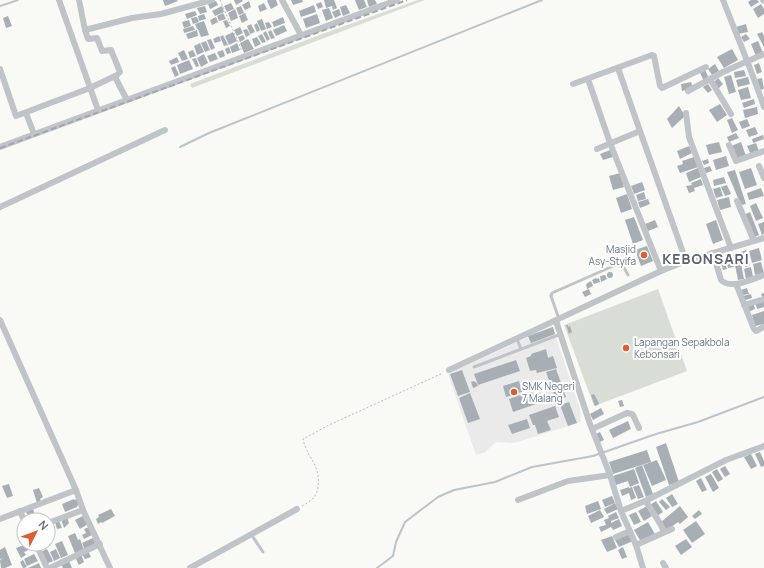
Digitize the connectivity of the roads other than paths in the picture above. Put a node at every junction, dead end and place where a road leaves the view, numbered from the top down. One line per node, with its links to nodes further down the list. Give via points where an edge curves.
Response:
1 (59, 0): 18 (street)
2 (79, 0): 7 (street)
3 (212, 0): 7 (street)
4 (282, 0): 8 (street)
5 (397, 0): 8 (street)
6 (723, 0): 10 (street)
7 (85, 30): 14 (street, via 88,39 97,38 102,51 111,50 120,72)
8 (301, 35): 20 (street)
9 (764, 54): 10 (street)
10 (748, 61): 16 (street); 21 (street)
11 (706, 67): 12 (street, via 662,88 652,54)
12 (618, 68): 15 (street); 27 (street)
13 (0, 69): 23 (street, via 16,116)
14 (115, 76): 18 (street); 20 (street)
15 (588, 79): 17 (street); 29 (street)
16 (710, 79): 19 (street); 25 (street)
17 (573, 84)
18 (90, 88): 22 (street); 23 (street)
19 (688, 91)
20 (127, 100): 22 (street)
21 (764, 107)
22 (98, 110): 28 (street)
23 (26, 112): 28 (street)
24 (686, 113): 40 (street, via 689,137)
25 (731, 114)
26 (165, 130): 37 (street)
27 (640, 131): 29 (street); 42 (street)
28 (34, 134): 31 (street)
29 (610, 143): 32 (street); 43 (street)
30 (729, 145): 33 (street, via 736,161)
31 (0, 146)
32 (597, 149)
33 (764, 151)
34 (759, 166): 35 (street)
35 (764, 178)
36 (737, 201): 39 (street)
37 (0, 207)
38 (764, 238): 39 (street)
39 (754, 241): 40 (street)
40 (731, 248): 41 (street)
41 (713, 253): 42 (street); 46 (street, via 720,280 726,284)
42 (686, 261): 43 (street)
43 (661, 271): 50 (street)
44 (764, 275): 46 (street)
45 (628, 276): 50 (lane, via 620,263 552,293)
46 (736, 284): 48 (street)
47 (764, 299): 48 (street)
48 (744, 305): 51 (street, via 755,330)
49 (0, 320): 61 (street)
50 (558, 320): 52 (street); 53 (street)
51 (764, 327)
52 (561, 334): 54 (lane); 58 (street)
53 (517, 338): 54 (lane); 56 (street)
54 (521, 349): 55 (lane)
55 (474, 367)
56 (449, 370)
57 (639, 428): 58 (street, via 633,415 627,413)
58 (592, 429): 60 (street)
59 (764, 446): 63 (street, via 726,460)
60 (610, 475): 62 (street, via 568,480); 67 (street)
61 (76, 490): 65 (street); 66 (street)
62 (518, 500)
63 (646, 500): 67 (street); 72 (street)
64 (296, 509): 73 (street)
65 (83, 510): 69 (street); 75 (street)
66 (20, 511): 68 (street)
67 (621, 511): 71 (street)
68 (0, 519)
69 (56, 520)
70 (672, 529): 72 (street)
71 (630, 530): 74 (street); 76 (street)
72 (664, 532): 76 (street)
73 (251, 534): 78 (lane); 82 (street)
74 (616, 537)
75 (100, 544): 80 (street); 81 (street)
76 (636, 544): 83 (street)
77 (40, 552): 79 (street)
78 (263, 552)
79 (47, 568)
80 (50, 568)
81 (110, 568)
82 (190, 568)
83 (644, 568)

